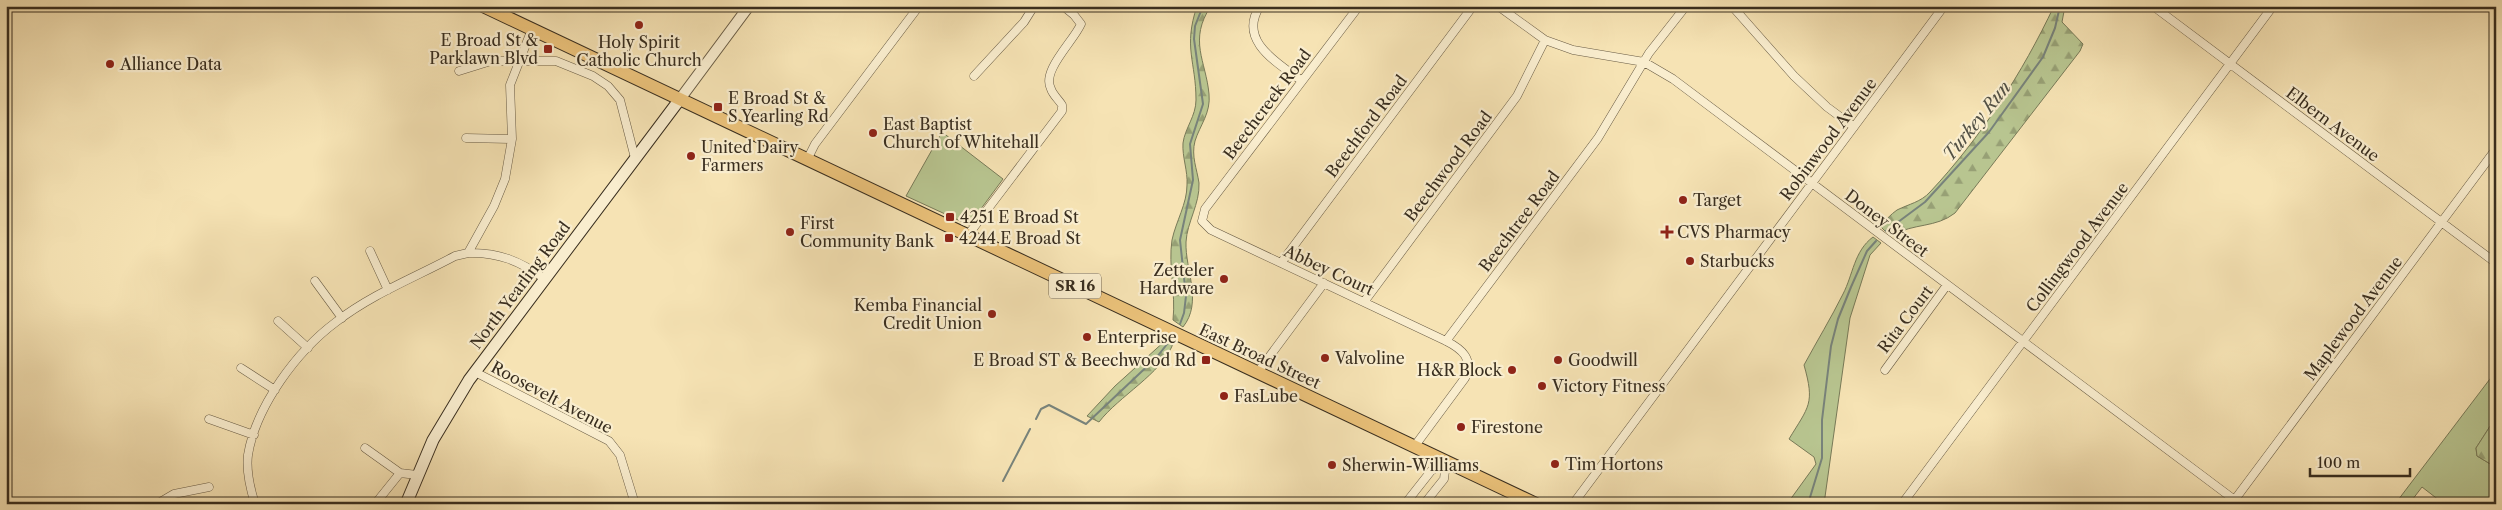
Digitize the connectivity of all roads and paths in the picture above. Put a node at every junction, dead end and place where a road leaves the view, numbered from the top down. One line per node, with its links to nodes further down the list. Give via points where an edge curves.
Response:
1 (483, 6): 15 (main road, East Broad Street / SR 16)
2 (749, 6): 23 (street)
3 (919, 6): 29 (street, via 815,144)
4 (1034, 6): 21 (street, via 1024,22)
5 (1063, 6): 33 (street, via 1081,24 1049,76 1050,88 1062,105 1062,111)
6 (1260, 6): 22 (street, via 1254,22 1256,41 1265,53)
7 (1359, 6): 22 (street, Beechcreek Road)
8 (1472, 6): 36 (street, Beechford Road)
9 (1498, 6): 16 (street, Doney Street)
10 (1686, 6): 18 (street, Beechtree Road)
11 (1732, 6): 24 (street, via 1804,86)
12 (1944, 6): 24 (street, Robinwood Avenue)
13 (2154, 6): 19 (street, Elbern Avenue)
14 (2273, 6): 19 (street, Collingwood Avenue)
15 (532, 29): 17 (street); 23 (main road, East Broad Street / SR 16)
16 (1546, 40): 18 (street, Doney Street, via 1574,50); 43 (street, Beechwood Road, via 1517,96)
17 (518, 61): 20 (street, via 491,61); 26 (street, via 510,85); 28 (street, via 556,62 593,76 608,86 620,100)
18 (1644, 62): 30 (street, Doney Street, via 1673,79); 46 (street, Beechtree Road, via 1598,138)
19 (2230, 64): 32 (street, Elbern Avenue); 47 (street, Collingwood Avenue)
20 (459, 71)
21 (974, 76)
22 (1302, 81): 31 (street, Beechcreek Road, via 1205,209)
23 (680, 99): 28 (main road, North Yearling Road); 29 (main road, East Broad Street / SR 16)
24 (1854, 127): 30 (street, Robinwood Avenue)
25 (466, 138): 26 (street)
26 (512, 139): 35 (street, via 502,189)
27 (2496, 150): 32 (street, Maplewood Avenue)
28 (635, 158): 38 (main road, North Yearling Road)
29 (807, 160): 33 (main road, East Broad Street / SR 16)
30 (1812, 184): 41 (street, Doney Street); 71 (street, Robinwood Avenue)
31 (1202, 221): 36 (street, Abbey Court, via 1211,230)
32 (2441, 222): 37 (street, Elbern Avenue); 62 (street, Maplewood Avenue)
33 (968, 235): 52 (main road, East Broad Street / SR 16)
34 (370, 251): 42 (street)
35 (468, 253): 38 (street, via 505,256); 42 (street, via 455,256)
36 (1281, 263): 40 (street, Abbey Court)
37 (2496, 263)
38 (545, 279): 51 (main road, North Yearling Road)
39 (315, 281): 44 (street)
40 (1324, 283): 43 (street, Abbey Court); 52 (street)
41 (1948, 285): 47 (street, Doney Street); 50 (street, Rita Court)
42 (388, 290): 44 (street)
43 (1364, 302): 46 (street, Abbey Court)
44 (342, 318): 48 (street)
45 (278, 321): 48 (street)
46 (1446, 341): 56 (street, via 1464,352 1468,371)
47 (2023, 342): 62 (street, Doney Street); 72 (street, Collingwood Avenue)
48 (308, 348): 53 (street)
49 (241, 368): 53 (street)
50 (1885, 370)
51 (476, 372): 60 (main road, North Yearling Road, via 433,440); 68 (street, Roosevelt Avenue, via 609,441 620,455)
52 (1258, 372): 56 (main road, East Broad Street / SR 16)
53 (275, 390): 55 (street)
54 (209, 419): 55 (street)
55 (254, 435): 65 (street, via 247,469)
56 (1414, 447): 58 (main road, East Broad Street / SR 16)
57 (365, 448): 59 (street)
58 (1446, 462): 63 (street, via 1431,471); 69 (street, via 1444,479); 70 (main road, East Broad Street / SR 16)
59 (400, 473): 60 (street); 66 (street)
60 (417, 475): 67 (main road, North Yearling Road)
61 (209, 487): 64 (street, via 174,494)
62 (2236, 502)
63 (1406, 503)
64 (157, 504)
65 (255, 504)
66 (375, 504)
67 (406, 504)
68 (635, 504)
69 (1424, 504)
70 (1536, 504)
71 (1573, 504)
72 (1902, 504)

